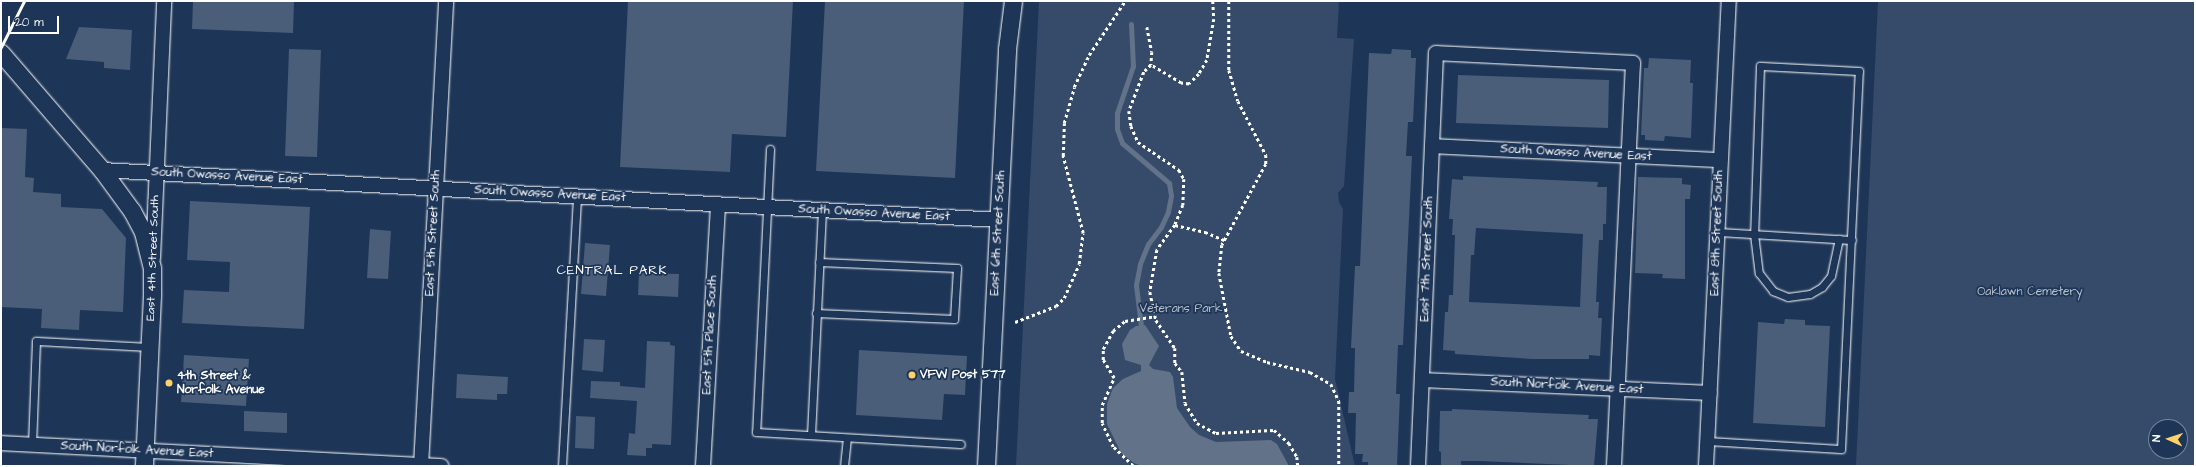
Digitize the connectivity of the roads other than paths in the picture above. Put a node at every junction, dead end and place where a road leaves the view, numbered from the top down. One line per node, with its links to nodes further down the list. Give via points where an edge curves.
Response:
1 (164, 1): 11 (street, East 4th Street South)
2 (446, 1): 12 (street, East 5th Street South)
3 (1729, 1): 9 (street, East 8th Street South)
4 (1011, 4): 17 (street, East 6th Street South)
5 (1, 53): 10 (street)
6 (1432, 146): 8 (street, South Owasso Avenue East); 8 (street, East 7th Street South, via 1436,53 1633,63); 26 (street, East 7th Street South)
7 (770, 149): 15 (lane)
8 (1629, 156): 9 (street, South Owasso Avenue East); 27 (street)
9 (1720, 160): 18 (street, East 8th Street South)
10 (102, 170): 11 (street, South Owasso Avenue East); 23 (street, via 123,198 143,232 152,268)
11 (156, 172): 12 (street, South Owasso Avenue East); 23 (street, East 4th Street South)
12 (436, 187): 13 (street, South Owasso Avenue East); 36 (street, East 5th Street South)
13 (577, 195): 14 (street, South Owasso Avenue East); 38 (lane)
14 (718, 204): 15 (street, South Owasso Avenue East); 39 (street, East 5th Place South)
15 (767, 206): 16 (street, South Owasso Avenue East); 29 (lane, via 756,432)
16 (822, 210): 17 (street, South Owasso Avenue East); 22 (lane)
17 (998, 220): 41 (street, East 6th Street South)
18 (1718, 232): 19 (lane); 28 (street, East 8th Street South)
19 (1754, 234): 20 (lane); 20 (lane, via 1759,273 1773,291 1788,297 1810,294 1822,287 1831,276); 21 (lane, via 1760,66 1859,71)
20 (1839, 239): 21 (lane)
21 (1852, 240): 31 (lane, via 1841,449)
22 (819, 262): 24 (lane); 24 (lane, via 957,268 954,319)
23 (152, 295): 25 (street, East 4th Street South)
24 (816, 313): 29 (lane)
25 (150, 347): 34 (lane, via 36,341); 35 (street, East 4th Street South)
26 (1423, 380): 27 (street, South Norfolk Avenue East); 42 (street, East 7th Street South)
27 (1617, 388): 28 (street, South Norfolk Avenue East); 43 (street)
28 (1710, 393): 31 (street, East 8th Street South)
29 (811, 435): 30 (lane)
30 (847, 438): 33 (lane); 40 (lane)
31 (1707, 441): 44 (street, East 8th Street South)
32 (1, 443): 34 (street, South Norfolk Avenue East)
33 (960, 444)
34 (32, 445): 35 (street, South Norfolk Avenue East)
35 (144, 459): 36 (street, South Norfolk Avenue East)
36 (421, 466): 37 (street, South Norfolk Avenue East)
37 (441, 466)
38 (562, 466)
39 (703, 466)
40 (844, 466)
41 (986, 466)
42 (1418, 466)
43 (1614, 466)
44 (1706, 466)

